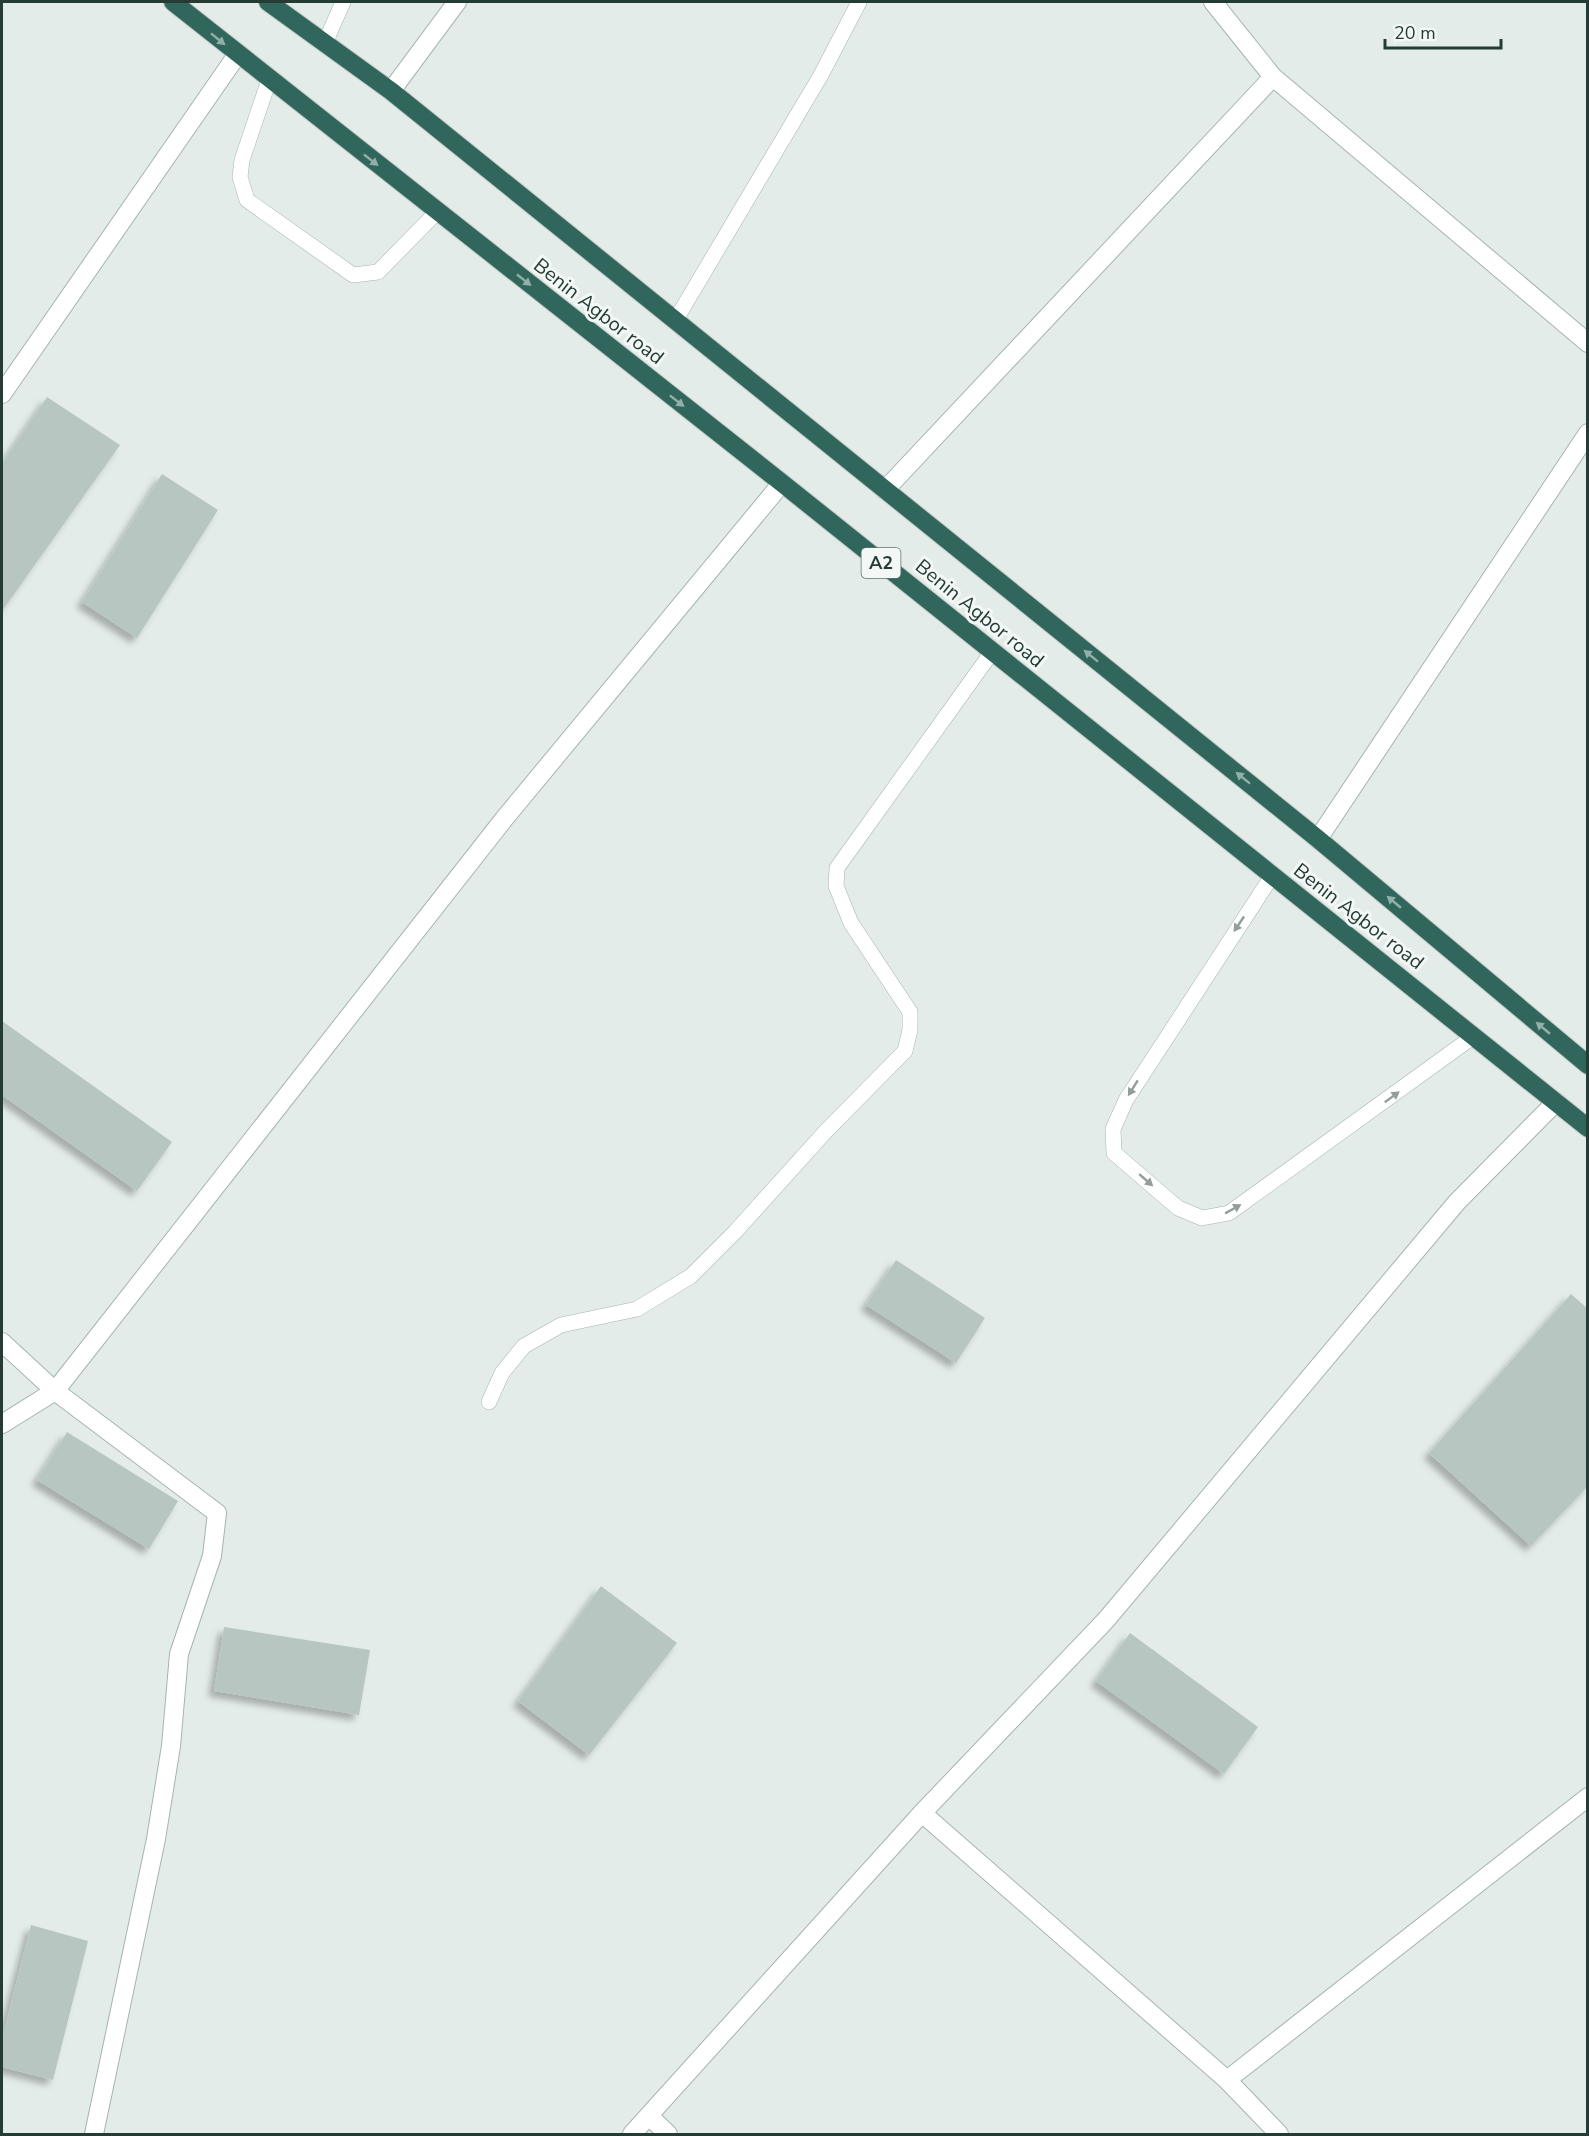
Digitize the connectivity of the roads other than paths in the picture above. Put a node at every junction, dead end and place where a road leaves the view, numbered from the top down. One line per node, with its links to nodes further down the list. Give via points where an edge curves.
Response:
1 (172, 2): 8 (highway, Benin Agbor road / A2, one-way to 8)
2 (268, 2): 7 (highway, Benin Agbor road)
3 (343, 2): 7 (lane)
4 (457, 2): 11 (street)
5 (859, 2): 13 (lane, via 821,75)
6 (1213, 2): 9 (street)
7 (325, 43): 11 (highway, Benin Agbor road)
8 (237, 55): 10 (highway, Benin Agbor road / A2); 15 (street)
9 (1273, 77): 14 (street); 18 (street)
10 (269, 80): 12 (highway, Benin Agbor road / A2, one-way to 12); 12 (lane, via 242,160 240,177 247,201 353,275 378,272)
11 (390, 91): 13 (highway, Benin Agbor road)
12 (437, 212): 17 (highway, Benin Agbor road / A2, one-way to 17)
13 (675, 321): 18 (highway, Benin Agbor road)
14 (1587, 343)
15 (2, 394)
16 (1587, 433): 20 (street)
17 (782, 483): 19 (highway, Benin Agbor road / A2); 27 (street, via 504,819)
18 (885, 490): 20 (highway, Benin Agbor road, one-way to 18)
19 (992, 652): 21 (highway, Benin Agbor road / A2); 28 (lane, via 837,868 836,886 851,923 910,1012 905,1051 691,1276 637,1309 561,1325 524,1346 502,1372)
20 (1318, 839): 23 (highway, Benin Agbor road, one-way to 20)
21 (1272, 876): 22 (highway, Benin Agbor road / A2); 22 (lane, one-way to 22, via 1126,1100 1113,1128 1114,1153 1178,1208 1202,1218 1229,1213)
22 (1474, 1036): 24 (highway, Benin Agbor road / A2)
23 (1587, 1065)
24 (1556, 1102): 25 (highway, Benin Agbor road / A2); 31 (street, via 1457,1202 1106,1620)
25 (1587, 1128)
26 (2, 1342): 27 (street)
27 (55, 1391): 29 (street); 34 (street, via 217,1514 212,1556 179,1654 171,1746 156,1839)
28 (489, 1402)
29 (2, 1424)
30 (1587, 1797): 32 (street)
31 (922, 1812): 32 (street); 33 (street)
32 (1227, 2080): 37 (street)
33 (650, 2117): 35 (street); 36 (street)
34 (94, 2134)
35 (632, 2134)
36 (668, 2134)
37 (1279, 2134)

